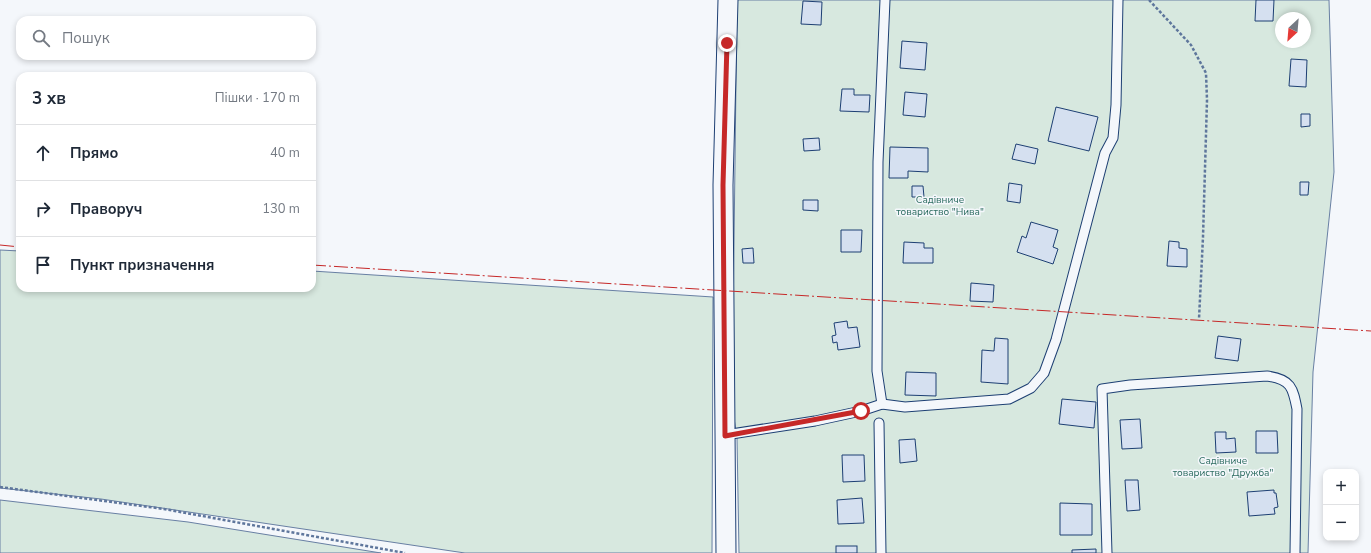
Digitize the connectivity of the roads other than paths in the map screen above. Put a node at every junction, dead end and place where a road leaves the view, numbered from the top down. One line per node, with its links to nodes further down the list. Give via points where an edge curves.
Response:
1 (728, 0): 6 (street, via 723,185)
2 (885, 0): 4 (lane, via 878,162 877,370)
3 (1118, 0): 4 (lane, via 1113,138 1105,153 1056,340 1044,373 1032,388 1010,399 905,407)
4 (882, 404): 6 (lane, via 815,421)
5 (879, 424): 8 (lane)
6 (725, 436): 7 (street)
7 (726, 553)
8 (881, 553)
9 (1107, 553): 10 (lane, via 1102,389 1267,376 1281,378 1293,390 1297,410)
10 (1296, 553)

